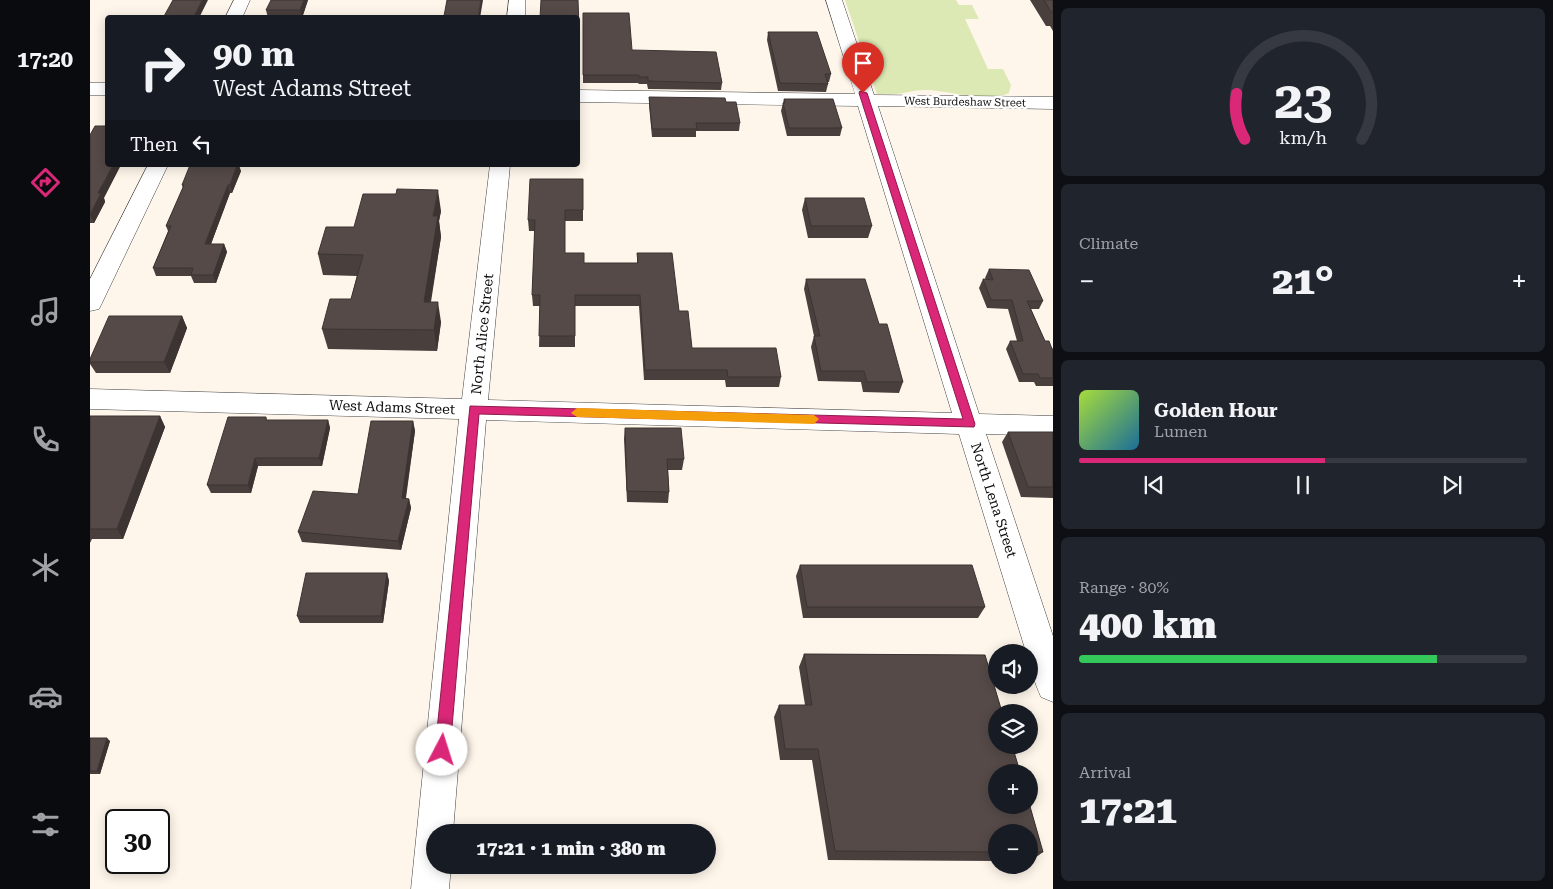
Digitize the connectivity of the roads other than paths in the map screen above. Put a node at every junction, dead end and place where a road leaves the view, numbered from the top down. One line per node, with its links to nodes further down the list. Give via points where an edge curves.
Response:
1 (242, 0): 4 (street)
2 (518, 0): 5 (street)
3 (834, 0): 9 (street, North Lena Street)
4 (234, 15)
5 (516, 15)
6 (90, 89): 7 (street)
7 (105, 89)
8 (580, 96): 9 (street, West Burdeshaw Street)
9 (865, 101): 10 (street, West Burdeshaw Street); 16 (street, North Lena Street)
10 (1053, 103)
11 (157, 167): 13 (street)
12 (500, 167): 15 (street, North Alice Street)
13 (90, 303)
14 (90, 399): 15 (street, West Adams Street)
15 (474, 409): 16 (street, West Adams Street); 19 (street, North Alice Street)
16 (970, 424): 17 (street, West Adams Street); 18 (street, North Lena Street)
17 (1053, 426)
18 (1053, 686)
19 (436, 824)
20 (431, 874): 21 (street, North Alice Street)
21 (430, 889)

